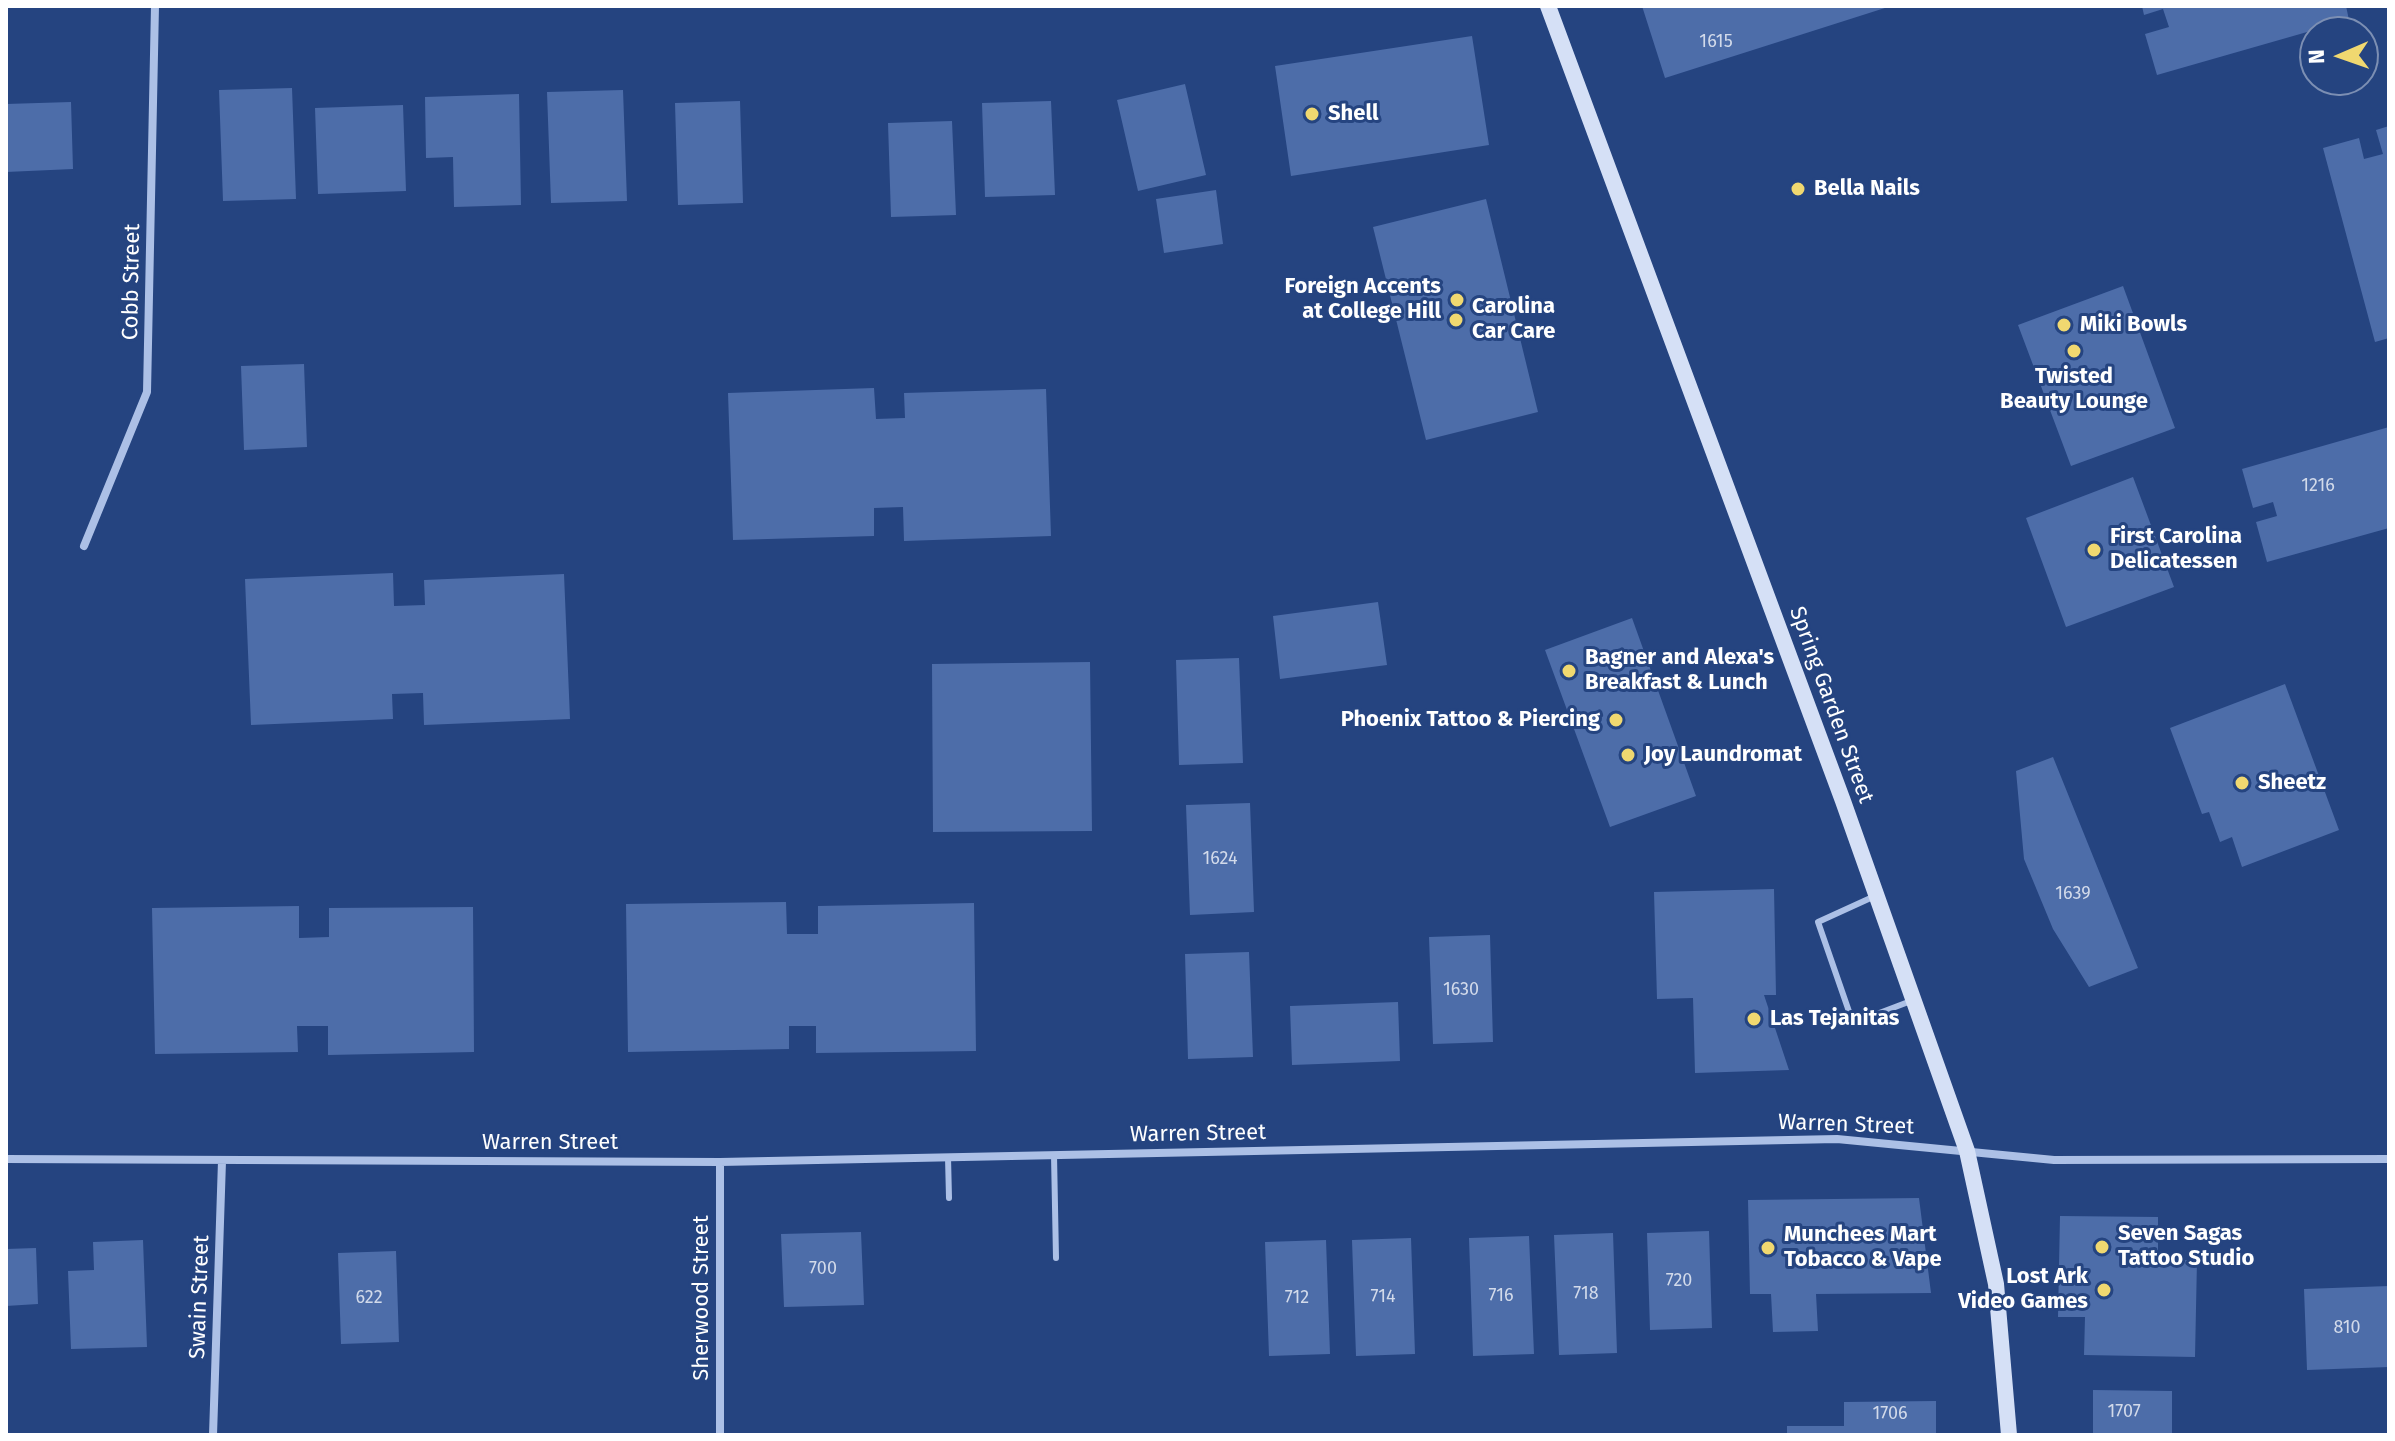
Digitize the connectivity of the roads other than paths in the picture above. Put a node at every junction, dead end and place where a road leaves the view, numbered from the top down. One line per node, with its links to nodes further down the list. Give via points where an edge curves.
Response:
1 (155, 6): 3 (street, Cobb Street, via 147,392)
2 (1548, 6): 4 (main road, Spring Garden Street)
3 (84, 546)
4 (1877, 896): 5 (main road, Spring Garden Street); 5 (lane, via 1818,922 1853,1023)
5 (1915, 999): 6 (main road, Spring Garden Street)
6 (1967, 1151): 7 (street, Warren Street, via 1837,1139); 10 (street, Warren Street, via 2054,1160); 17 (main road, Spring Garden Street, via 1996,1284)
7 (1054, 1155): 8 (street, Warren Street); 14 (lane)
8 (948, 1157): 12 (street, Warren Street); 13 (lane)
9 (6, 1159): 11 (street, Warren Street)
10 (2389, 1159)
11 (222, 1161): 12 (street, Warren Street); 15 (street, Swain Street)
12 (720, 1162): 16 (street, Sherwood Street)
13 (949, 1198)
14 (1056, 1258)
15 (213, 1435)
16 (720, 1435)
17 (2009, 1435)

